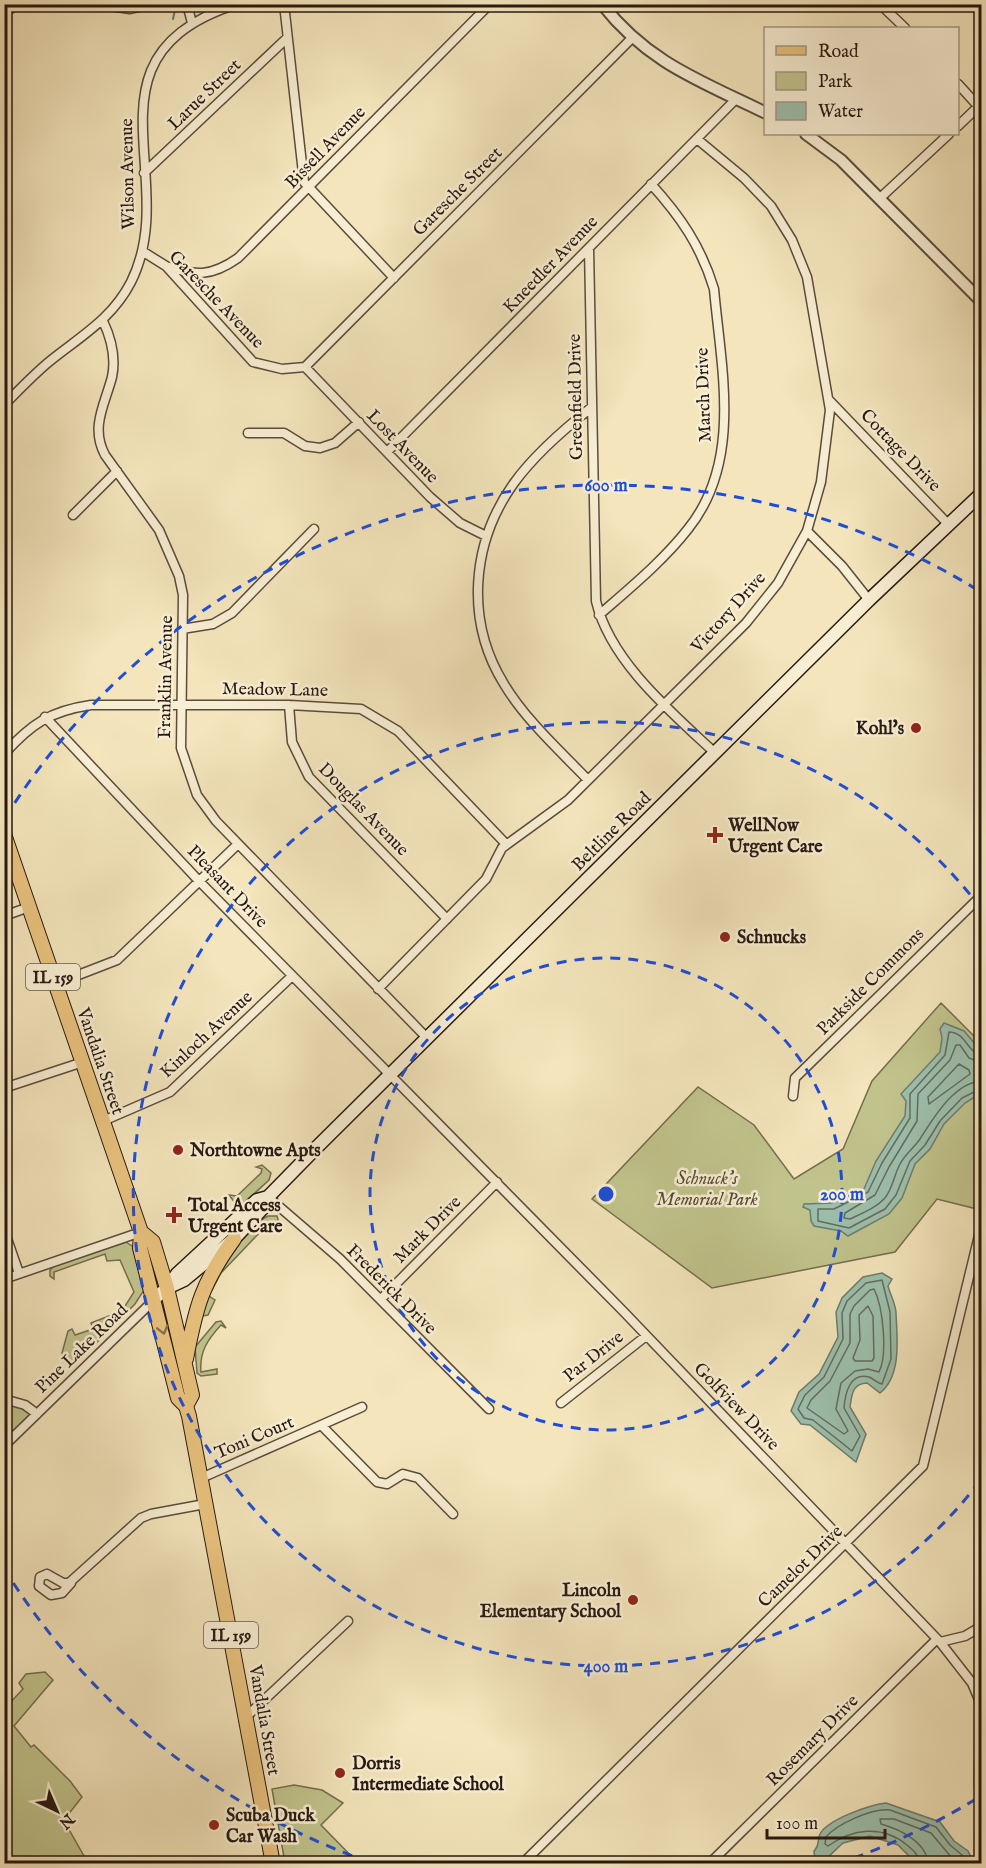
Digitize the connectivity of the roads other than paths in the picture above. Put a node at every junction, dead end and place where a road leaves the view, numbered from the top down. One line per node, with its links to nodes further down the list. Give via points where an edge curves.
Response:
1 (17, 4): 10 (street)
2 (97, 4): 3 (street, via 130,9)
3 (153, 4)
4 (187, 4): 11 (street)
5 (237, 4): 11 (street, Wilson Avenue)
6 (284, 4): 13 (street)
7 (490, 4): 25 (street, Bissell Avenue)
8 (602, 4): 14 (street)
9 (882, 6): 12 (street)
10 (4, 14)
11 (192, 23): 23 (street, Wilson Avenue, via 167,44 146,83 142,105)
12 (904, 27)
13 (287, 38): 23 (street, Larue Street); 25 (street)
14 (632, 38): 16 (street, via 668,66); 30 (street, Garesche Street)
15 (959, 86): 17 (street)
16 (736, 99): 18 (street); 22 (street, Kneedler Avenue)
17 (980, 105): 19 (street)
18 (764, 113)
19 (959, 124)
20 (807, 135): 26 (street, via 834,153)
21 (948, 135): 26 (street)
22 (697, 139): 24 (street, Kneedler Avenue); 34 (street, Victory Drive, via 758,191 792,240 810,291)
23 (144, 173): 28 (street, Wilson Avenue)
24 (651, 184): 27 (street, Kneedler Avenue); 48 (street, March Drive, via 683,221 714,289 724,435 716,476 690,527)
25 (307, 188): 29 (street, Bissell Avenue, via 229,264 199,274 186,274); 30 (street)
26 (879, 199): 31 (street)
27 (589, 248): 36 (street, Greenfield Drive); 39 (street, Kneedler Avenue)
28 (142, 251): 29 (street, Garesche Avenue); 32 (street, Wilson Avenue, via 123,296)
29 (166, 266): 33 (street, Garesche Avenue, via 253,362 282,369)
30 (394, 278): 33 (street, Garesche Street)
31 (981, 302)
32 (103, 321): 35 (street, Wilson Avenue, via 48,362); 40 (street, Franklin Avenue, via 112,345 112,375 97,430 102,450)
33 (305, 367): 37 (street, Lost Avenue)
34 (829, 400): 43 (street, Cottage Drive); 45 (street, Victory Drive, via 826,457)
35 (4, 405)
36 (592, 407): 46 (street, via 520,475 502,500); 48 (street, Greenfield Drive, via 594,585)
37 (359, 423): 38 (street, via 335,443 320,448 305,446 284,433); 39 (street, Lost Avenue)
38 (248, 433)
39 (387, 452): 46 (street, Lost Avenue, via 444,511)
40 (117, 471): 42 (street); 49 (street, Franklin Avenue, via 173,558 183,595)
41 (981, 493): 43 (main road, Beltline Road)
42 (73, 515)
43 (948, 524): 47 (main road, Beltline Road)
44 (314, 529): 49 (street, via 232,613 213,624)
45 (807, 531): 47 (street); 51 (street, Victory Drive, via 761,605)
46 (486, 536): 56 (street, via 477,595 490,657 505,686)
47 (869, 600): 54 (main road, Beltline Road)
48 (599, 615): 51 (street, Greenfield Drive, via 614,646)
49 (182, 629): 50 (street, Franklin Avenue)
50 (180, 704): 52 (street, Meadow Lane); 53 (street, Meadow Lane, via 91,705); 58 (street, Franklin Avenue, via 181,748 189,779 207,810)
51 (665, 704): 54 (street, Greenfield Drive); 56 (street, Victory Drive)
52 (289, 705): 59 (street, Meadow Lane, via 362,709 388,723); 64 (street, Douglas Avenue, via 292,742 309,777)
53 (45, 717): 55 (street, Meadow Lane, via 26,729); 60 (street, Pleasant Drive)
54 (715, 753): 68 (main road, Beltline Road)
55 (4, 754)
56 (588, 780): 59 (street, Victory Drive, via 552,814)
57 (4, 834): 62 (main road, Vandalia Street / IL 159)
58 (238, 844): 60 (street); 67 (street, Franklin Avenue)
59 (506, 844): 64 (street, Victory Drive, via 486,879)
60 (199, 881): 65 (street, Pleasant Drive); 66 (street, via 117,960)
61 (981, 895): 72 (street, Parkside Commons, via 795,1078)
62 (29, 907): 63 (street); 66 (main road, Vandalia Street / IL 159)
63 (4, 916)
64 (447, 919): 67 (street, Victory Drive)
65 (292, 976): 70 (street, Pleasant Drive); 73 (street, Kinloch Avenue, via 170,1092)
66 (56, 984): 69 (main road, Vandalia Street / IL 159)
67 (378, 989): 68 (street, Franklin Avenue)
68 (427, 1038): 70 (main road, Beltline Road)
69 (82, 1062): 71 (street); 73 (main road, Vandalia Street / IL 159)
70 (391, 1074): 74 (street, Golfview Drive); 75 (main road, Beltline Road)
71 (4, 1088)
72 (793, 1096)
73 (103, 1120): 78 (main road, Vandalia Street / IL 159)
74 (497, 1182): 84 (street, Mark Drive); 85 (street, Golfview Drive)
75 (268, 1197): 79 (main road, Beltline Road, via 263,1208); 82 (main road, Beltline Road, via 256,1200); 84 (street, Frederick Drive)
76 (981, 1223): 98 (street, Camelot Drive, via 923,1467)
77 (4, 1230): 80 (street)
78 (141, 1232): 80 (street); 82 (main road, Vandalia Street / IL 159, via 153,1242); 83 (main road, Vandalia Street / IL 159, via 140,1248)
79 (234, 1239): 82 (main road, Beltline Road, via 184,1280); 86 (main road, via 205,1282)
80 (19, 1274): 81 (street)
81 (4, 1279)
82 (167, 1288): 83 (main road, Beltline Road); 86 (main road, Vandalia Street / IL 159)
83 (154, 1299): 89 (main road, Vandalia Street / IL 159, one-way to 89, via 178,1398); 92 (street, Pine Lake Road)
84 (381, 1299): 91 (street, Frederick Drive)
85 (646, 1336): 88 (street, Par Drive); 98 (street, Golfview Drive)
86 (185, 1364): 89 (main road, Vandalia Street / IL 159, via 192,1395)
87 (4, 1399): 92 (street, via 25,1405)
88 (561, 1403)
89 (186, 1406): 95 (main road, Vandalia Street / IL 159)
90 (363, 1407): 93 (street, Toni Court)
91 (489, 1409)
92 (37, 1414): 94 (street, Pine Lake Road)
93 (322, 1426): 95 (street, Toni Court); 97 (street, Toni Court, via 377,1482 387,1484 403,1474 415,1477)
94 (4, 1446)
95 (199, 1479): 96 (main road, Vandalia Street / IL 159)
96 (205, 1504): 99 (street, via 141,1518); 103 (main road, Vandalia Street / IL 159)
97 (453, 1514)
98 (846, 1544): 102 (street, Golfview Drive); 106 (street, Camelot Drive)
99 (71, 1583)
100 (348, 1621): 103 (street)
101 (981, 1626): 102 (street, via 965,1636)
102 (938, 1641): 104 (street, Golfview Drive, via 972,1683 980,1702); 107 (street, Rosemary Drive)
103 (246, 1717): 105 (main road, Vandalia Street / IL 159)
104 (981, 1797)
105 (273, 1863)
106 (522, 1863)
107 (709, 1863)

